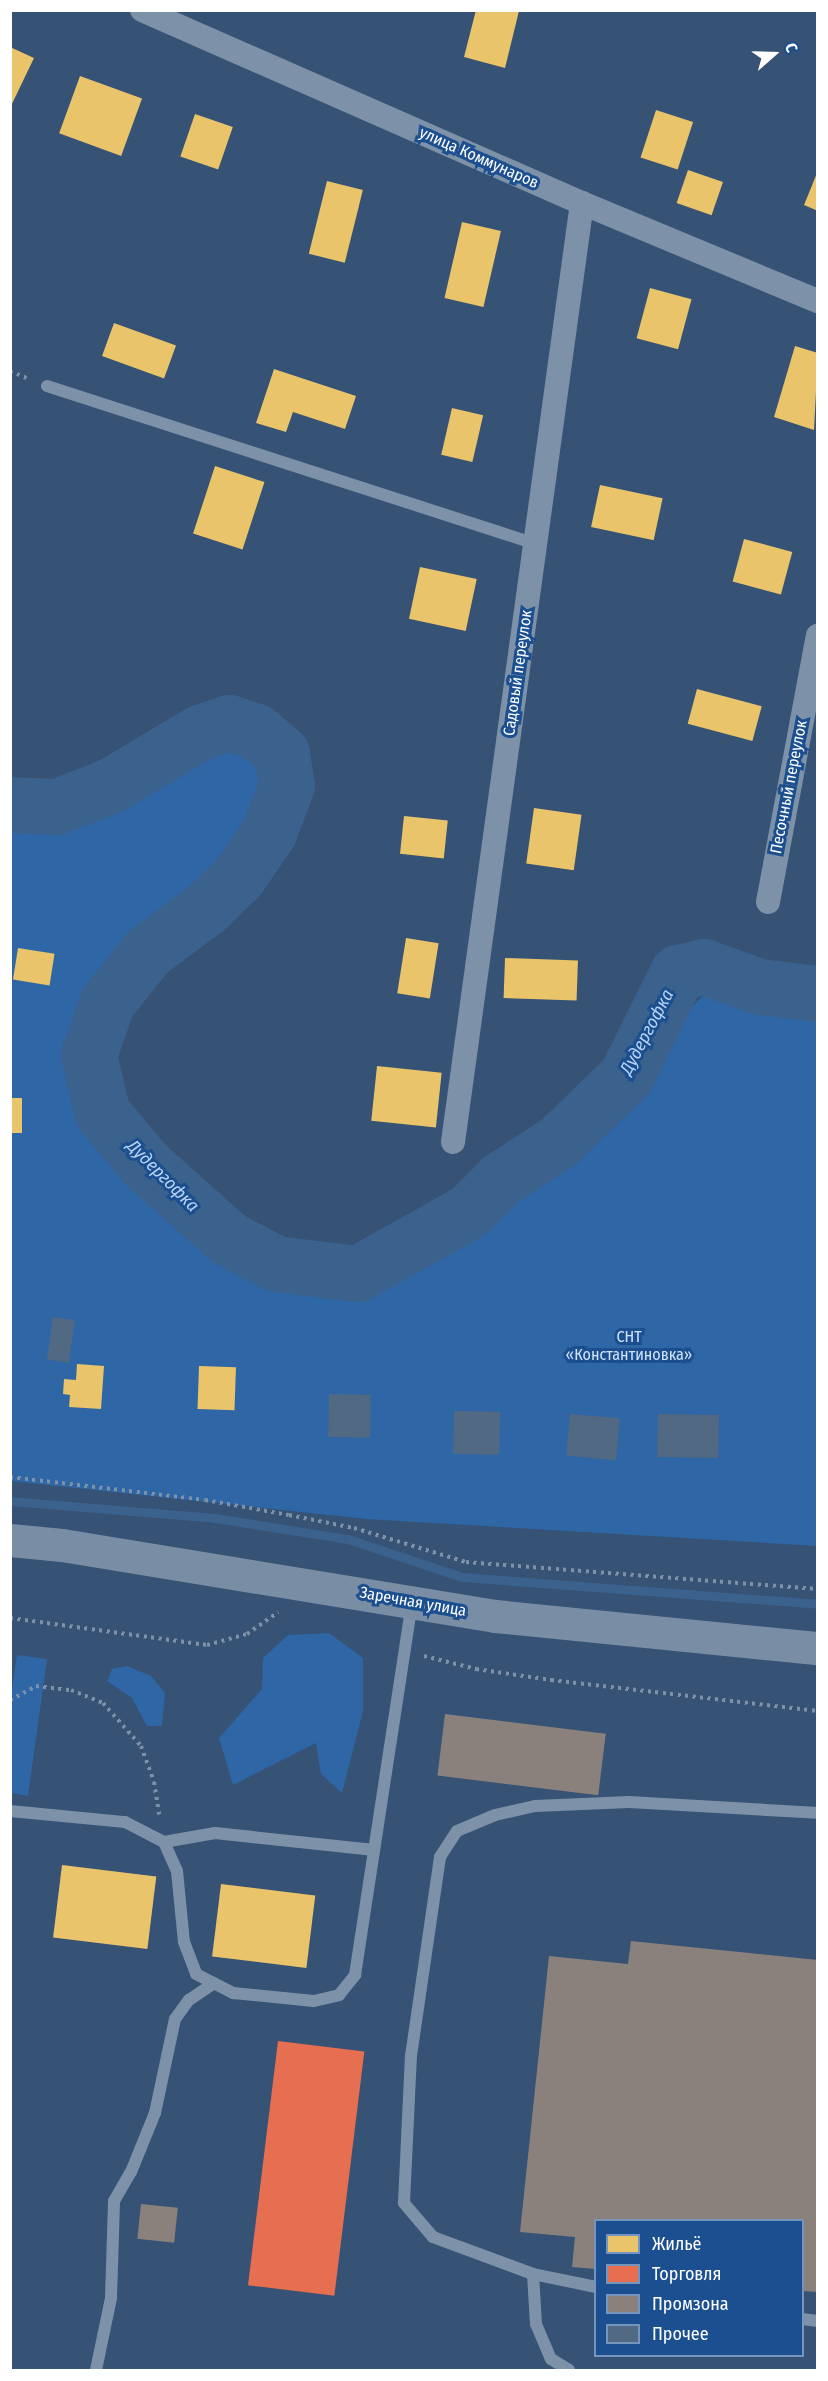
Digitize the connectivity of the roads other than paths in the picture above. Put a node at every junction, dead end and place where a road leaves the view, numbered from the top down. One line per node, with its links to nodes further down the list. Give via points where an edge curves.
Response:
1 (142, 10): 2 (street, улица Коммунаров)
2 (582, 203): 3 (street, улица Коммунаров); 5 (street, Садовый переулок)
3 (818, 301)
4 (47, 386): 5 (lane)
5 (536, 544): 8 (street, Садовый переулок)
6 (818, 636): 7 (street, Песочный переулок)
7 (768, 902)
8 (453, 1142)
9 (10, 1540): 10 (street, Заречная улица)
10 (412, 1601): 11 (street, Заречная улица, via 571,1626); 15 (lane)
11 (818, 1648)
12 (10, 1811): 14 (lane, via 125,1822)
13 (818, 1813): 17 (lane, via 629,1802 535,1806 495,1815 457,1830 440,1857 411,2056 404,2203 433,2237)
14 (164, 1842): 15 (lane, via 215,1833); 16 (lane, via 177,1870 184,1942 196,1974)
15 (374, 1850): 16 (lane, via 355,1975 339,1995 314,2001 233,1993)
16 (214, 1983): 19 (lane, via 189,2000 175,2019 155,2113 131,2172 114,2201 111,2298)
17 (532, 2274): 18 (lane); 20 (lane, via 536,2324 551,2359)
18 (594, 2287)
19 (96, 2370)
20 (569, 2370)

